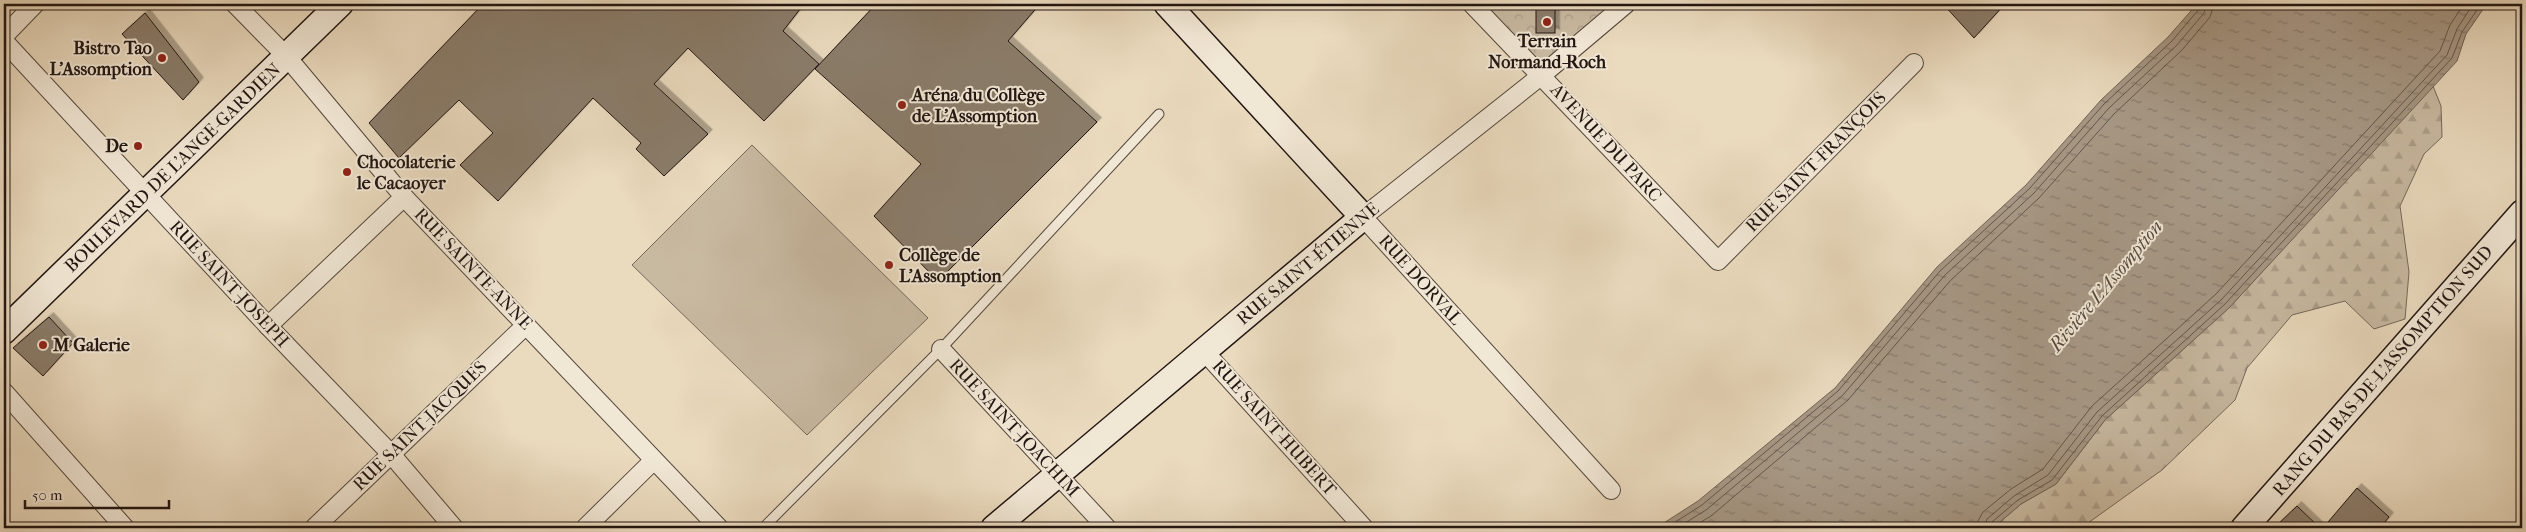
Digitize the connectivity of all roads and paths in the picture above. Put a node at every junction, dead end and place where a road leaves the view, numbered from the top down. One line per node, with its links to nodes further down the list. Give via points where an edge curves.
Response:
1 (35, 4): 7 (street)
2 (235, 4): 9 (street, RUE SAINTE-ANNE)
3 (340, 4): 9 (street, BOULEVARD DE L'ANGE-GARDIEN)
4 (1167, 4): 16 (street, RUE DORVAL)
5 (1472, 4): 11 (street, AVENUE DU PARC)
6 (1626, 4): 11 (street, RUE SAINT-ÉTIENNE)
7 (4, 36)
8 (4, 41): 13 (street, RUE SAINT-JOSEPH)
9 (286, 57): 13 (street, BOULEVARD DE L'ANGE-GARDIEN); 14 (street, RUE SAINTE-ANNE)
10 (1914, 64): 17 (street, RUE SAINT-FRANÇOIS)
11 (1542, 75): 16 (street, RUE SAINT-ÉTIENNE); 17 (street, AVENUE DU PARC)
12 (1159, 114): 21 (lane)
13 (147, 194): 19 (street, RUE SAINT-JOSEPH); 20 (street, BOULEVARD DE L'ANGE-GARDIEN)
14 (404, 197): 18 (street, RUE SAINTE-ANNE); 19 (street)
15 (2522, 213): 37 (street, RANG DU BAS-DE-L'ASSOMPTION SUD)
16 (1363, 217): 22 (street, RUE SAINT-ÉTIENNE); 27 (street, RUE DORVAL)
17 (1718, 261)
18 (526, 325): 24 (street, RUE SAINT-JACQUES); 25 (street, RUE SAINTE-ANNE)
19 (268, 326): 24 (street, RUE SAINT-JOSEPH)
20 (4, 331)
21 (941, 349): 26 (street, RUE SAINT-JOACHIM); 33 (lane)
22 (1203, 350): 26 (street, RUE SAINT-ÉTIENNE); 36 (street, RUE SAINT-HUBERT)
23 (4, 392): 28 (street)
24 (391, 454): 29 (street, RUE SAINT-JACQUES); 30 (street, RUE SAINT-JOSEPH)
25 (654, 460): 31 (street); 32 (street, RUE SAINTE-ANNE)
26 (1058, 475): 34 (street, RUE SAINT-ÉTIENNE); 35 (street, RUE SAINT-JOACHIM)
27 (1611, 490)
28 (125, 528)
29 (314, 528)
30 (454, 528)
31 (585, 528)
32 (719, 528)
33 (763, 528)
34 (994, 528)
35 (1107, 528)
36 (1364, 528)
37 (2244, 528)

